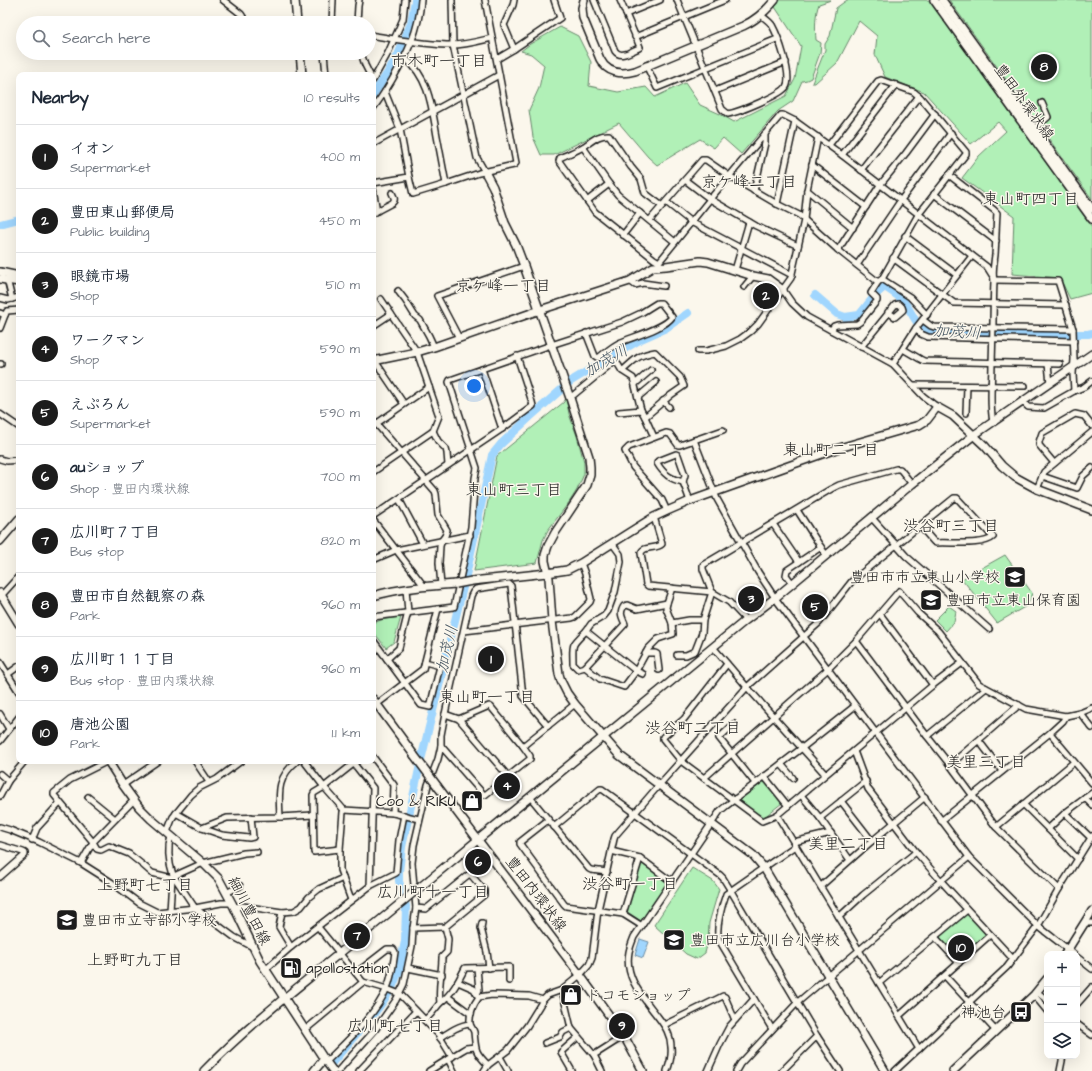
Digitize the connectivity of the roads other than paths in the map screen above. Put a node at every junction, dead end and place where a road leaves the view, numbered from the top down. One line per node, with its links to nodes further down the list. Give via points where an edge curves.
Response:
1 (223, 0): 22 (street)
2 (295, 0): 23 (street)
3 (332, 0): 24 (street)
4 (359, 0): 25 (street)
5 (405, 0): 29 (street)
6 (421, 0): 32 (street)
7 (452, 0): 33 (street)
8 (485, 0): 30 (street)
9 (514, 0): 35 (street, via 504,25)
10 (554, 0): 35 (street, via 560,18)
11 (584, 0): 42 (street, via 583,18 604,65 620,74)
12 (594, 0): 28 (street, via 617,54 623,55 639,48)
13 (620, 0): 20 (street)
14 (660, 0): 20 (street)
15 (677, 0): 26 (street)
16 (725, 0): 26 (street)
17 (775, 0): 21 (street)
18 (934, 0): 93 (street, 豊田外環状線)
19 (942, 0): 59 (street, 豊田外環状線)
20 (626, 14): 28 (street)
21 (760, 15): 31 (street, via 772,26); 34 (street, via 743,26)
22 (242, 16)
23 (297, 16)
24 (332, 16)
25 (358, 16)
26 (684, 17): 28 (street); 34 (street)
27 (376, 36): 29 (street)
28 (635, 37)
29 (396, 38): 32 (street); 47 (street)
30 (492, 38): 33 (street); 37 (street)
31 (778, 39): 41 (street); 43 (street)
32 (411, 41): 33 (street); 36 (street)
33 (453, 45): 52 (street)
34 (696, 45): 42 (street); 43 (street)
35 (514, 49): 37 (street)
36 (405, 58): 50 (street); 56 (street, via 416,68 424,83)
37 (497, 59): 48 (street)
38 (301, 60): 44 (street)
39 (325, 60): 45 (street)
40 (363, 60): 46 (street)
41 (786, 62): 51 (street); 51 (street, via 787,86 754,104 728,114 722,109)
42 (646, 65): 43 (street, via 657,88)
43 (705, 68): 51 (street)
44 (302, 72)
45 (326, 72)
46 (368, 72)
47 (376, 75)
48 (499, 75): 52 (street); 70 (street, via 516,163)
49 (896, 85): 53 (street); 65 (street, via 878,81); 67 (street)
50 (385, 92): 55 (street); 60 (street)
51 (715, 92)
52 (464, 94): 56 (street); 70 (street, via 477,158)
53 (919, 96): 57 (street); 69 (street)
54 (1042, 103): 59 (street, via 1048,117)
55 (376, 104)
56 (433, 112): 60 (street); 76 (street)
57 (935, 114): 61 (street); 78 (street)
58 (795, 121): 62 (street, via 782,114); 63 (street); 87 (street)
59 (1035, 128): 89 (street, 豊田外環状線)
60 (400, 129): 64 (street); 73 (street)
61 (951, 133): 71 (street, via 966,154); 84 (street)
62 (765, 134): 72 (street); 80 (street)
63 (818, 137): 65 (street); 68 (street)
64 (376, 142)
65 (829, 145): 67 (street)
66 (583, 147): 77 (street); 85 (street, via 559,160); 86 (street, via 594,139 609,135 641,179 645,193)
67 (842, 155): 69 (street)
68 (812, 165): 79 (street); 88 (street)
69 (861, 170): 78 (street)
70 (485, 172): 76 (street); 110 (street)
71 (948, 175): 82 (street); 101 (street, via 996,212)
72 (729, 176): 74 (street, via 706,160 702,160); 80 (street); 83 (street)
73 (409, 177): 75 (street); 76 (street, via 413,194)
74 (685, 180): 83 (street); 86 (street)
75 (376, 182)
76 (446, 184)
77 (609, 184): 85 (street); 91 (street)
78 (880, 185): 84 (street); 88 (street)
79 (807, 190): 95 (street); 98 (street)
80 (754, 191): 87 (street)
81 (392, 192): 90 (street, via 394,202)
82 (934, 194): 92 (street); 101 (street)
83 (710, 199): 96 (street); 97 (street)
84 (900, 200): 92 (street); 109 (street)
85 (587, 201): 99 (street, via 595,212)
86 (664, 204): 94 (street); 96 (street)
87 (777, 204): 95 (street)
88 (866, 207): 98 (street)
89 (1092, 209)
90 (376, 211)
91 (640, 213): 94 (street); 99 (street)
92 (918, 215): 100 (street); 106 (street)
93 (1092, 219)
94 (650, 220): 102 (street)
95 (804, 220): 103 (street); 105 (street)
96 (691, 222): 102 (street); 104 (street)
97 (749, 222): 103 (street); 104 (street)
98 (852, 228): 105 (street)
99 (623, 235): 108 (street)
100 (905, 236): 107 (street); 115 (street)
101 (996, 241): 117 (street)
102 (676, 242): 108 (street)
103 (798, 246): 114 (street)
104 (741, 248): 111 (street); 114 (street)
105 (838, 250): 109 (street)
106 (972, 256): 115 (street); 117 (street, via 987,267)
107 (893, 258): 121 (street); 126 (street)
108 (659, 264): 111 (street, via 700,261); 120 (street)
109 (857, 265): 121 (street)
110 (524, 266): 134 (street); 147 (street, via 437,296)
111 (735, 270): 116 (street)
112 (0, 272): 113 (street)
113 (16, 275)
114 (792, 275): 124 (street)
115 (957, 275): 126 (street)
116 (753, 276): 123 (street); 124 (street, via 768,279)
117 (993, 278): 131 (street); 132 (street, via 1058,281)
118 (4, 279): 119 (street); 129 (street)
119 (16, 281)
120 (630, 281): 122 (street, via 635,285 643,283); 134 (street)
121 (880, 281): 138 (street, via 910,297); 144 (street, via 871,293 877,301 857,324 836,325)
122 (664, 286)
123 (744, 287)
124 (782, 290): 144 (street, via 802,313); 153 (street, via 758,324 740,339 726,346)
125 (398, 291): 150 (street, via 420,320)
126 (943, 294): 131 (street, via 954,303); 138 (street)
127 (0, 298): 129 (street)
128 (16, 298): 129 (street)
129 (12, 299)
130 (381, 299): 137 (street)
131 (993, 304): 132 (street); 146 (street)
132 (1066, 305): 143 (street)
133 (16, 310): 136 (street)
134 (540, 310): 147 (street); 149 (street)
135 (888, 312): 151 (street)
136 (3, 314): 141 (street)
137 (391, 314): 140 (street); 154 (street)
138 (927, 315): 139 (street)
139 (923, 320): 142 (street); 146 (street, via 934,327)
140 (376, 324)
141 (0, 328)
142 (916, 328): 146 (street, via 928,337); 152 (street)
143 (1073, 329): 146 (street); 148 (street)
144 (831, 330): 151 (street)
145 (586, 333): 145 (street, via 598,358 616,344 663,325 672,317 658,303 632,318); 149 (street)
146 (993, 333): 148 (street); 158 (street)
147 (459, 338): 150 (street)
148 (1074, 341): 163 (street)
149 (551, 345): 156 (street); 180 (street)
150 (434, 347): 154 (street)
151 (861, 347): 160 (street)
152 (903, 349): 158 (street, via 924,361); 160 (street)
153 (698, 351)
154 (417, 352): 157 (street); 176 (street)
155 (1092, 354): 163 (street)
156 (517, 356): 164 (street); 196 (street, via 532,406)
157 (376, 360)
158 (992, 362): 161 (street); 173 (street)
159 (376, 363): 183 (street)
160 (893, 364): 171 (street)
161 (1048, 364): 162 (street); 169 (street)
162 (1060, 364)
163 (1073, 367): 169 (street); 178 (street)
164 (482, 369): 196 (street); 203 (street, via 449,382)
165 (651, 370): 170 (street)
166 (622, 371): 170 (street, via 633,378); 180 (street, via 616,361 612,363); 181 (street, via 639,356 654,352 680,377 684,386)
167 (1092, 381): 177 (street)
168 (656, 382): 179 (street)
169 (1050, 383): 182 (street)
170 (635, 384): 179 (street)
171 (912, 385): 172 (street); 185 (street)
172 (967, 386): 173 (street); 188 (street)
173 (991, 386): 174 (street); 192 (street)
174 (1025, 386)
175 (1092, 386): 177 (street)
176 (429, 387): 183 (street); 198 (street, via 439,416)
177 (1084, 387): 178 (street)
178 (1074, 391): 182 (street, via 1044,408 1028,407)
179 (638, 397): 186 (street)
180 (570, 398): 242 (street, via 589,457 590,475 583,491 548,546 545,555)
181 (663, 401): 184 (street); 190 (street)
182 (1023, 402): 192 (street)
183 (404, 404): 191 (street)
184 (669, 407)
185 (937, 407): 200 (street, via 953,416); 216 (street, via 927,420 919,425 836,449)
186 (641, 410): 187 (street); 190 (street)
187 (619, 412)
188 (966, 413)
189 (0, 415): 193 (street)
190 (645, 417): 201 (street)
191 (376, 422)
192 (993, 422): 200 (street)
193 (16, 425)
194 (376, 425): 204 (street)
195 (1092, 426): 207 (street, via 1084,416 1075,414 1042,433 1039,445)
196 (502, 429): 203 (street)
197 (723, 430): 202 (street)
198 (433, 431): 204 (street); 208 (street, via 446,449)
199 (1092, 432): 207 (street)
200 (974, 435): 214 (street); 215 (street, via 1010,472)
201 (654, 437): 202 (street, via 668,433 678,445); 221 (street, via 625,451 633,467 662,500)
202 (694, 440): 216 (street)
203 (471, 450): 208 (street); 229 (street, via 477,468)
204 (402, 453): 210 (street); 212 (street)
205 (0, 459): 206 (street)
206 (16, 460)
207 (1054, 463): 211 (street)
208 (448, 466): 212 (street)
209 (1092, 468): 211 (street, via 1083,476 1077,488)
210 (376, 470)
211 (1042, 476): 215 (street)
212 (426, 481): 217 (street); 230 (street, via 435,491 438,515 446,530)
213 (684, 482): 213 (street, via 667,475 658,461 678,455 686,475); 218 (street)
214 (912, 484): 219 (street, via 900,469 896,469 839,485); 223 (street)
215 (1037, 489): 220 (street)
216 (714, 493): 218 (street); 232 (street)
217 (399, 499): 222 (street); 234 (street)
218 (690, 501): 221 (street)
219 (797, 510): 227 (street); 236 (street)
220 (1092, 510)
221 (667, 511): 224 (street)
222 (376, 514)
223 (871, 516): 235 (street); 238 (street)
224 (654, 518): 233 (street); 247 (street, via 662,544 644,549 641,553 646,584)
225 (16, 522): 231 (street)
226 (376, 524): 237 (street)
227 (773, 524): 232 (street); 240 (street)
228 (920, 526): 228 (street, via 955,498 993,537 980,542 936,543); 235 (street)
229 (470, 535): 230 (street); 254 (street, via 454,607)
230 (442, 540): 234 (street); 245 (street, via 439,563)
231 (0, 541)
232 (742, 542): 249 (street, via 703,565); 252 (street)
233 (612, 543): 241 (street); 266 (street, via 620,554 621,562 615,592 608,611)
234 (422, 544): 237 (street)
235 (896, 546): 264 (street); 267 (street, via 852,581 819,623)
236 (821, 547): 238 (street); 240 (street)
237 (396, 550): 239 (street); 246 (street)
238 (826, 555): 244 (street)
239 (376, 559)
240 (799, 562): 244 (street, via 787,570 786,575)
241 (581, 563): 242 (street, via 567,570); 261 (street, via 590,602 575,617)
242 (547, 573): 245 (street, bridge); 261 (street)
243 (16, 579): 250 (street)
244 (792, 583): 252 (street)
245 (441, 585): 246 (street)
246 (424, 586): 248 (street)
247 (672, 588): 249 (street); 253 (street)
248 (406, 589): 251 (street); 255 (street)
249 (712, 592): 259 (street); 260 (street, via 729,602)
250 (0, 595): 258 (street)
251 (376, 595)
252 (775, 598): 260 (street); 267 (street)
253 (667, 603): 262 (street, via 666,608); 270 (street, via 637,609 624,606 621,612 625,624)
254 (438, 610): 255 (street); 276 (street)
255 (408, 612): 257 (street); 274 (street, via 399,648)
256 (880, 614): 268 (street); 277 (street, via 899,591 938,631); 287 (street)
257 (376, 617)
258 (16, 619)
259 (703, 620): 262 (street); 273 (street, via 702,633 695,651 686,655)
260 (746, 620): 271 (street)
261 (552, 621): 263 (street); 292 (street, via 559,674)
262 (672, 623): 272 (street, via 673,634 658,639)
263 (516, 625): 265 (street); 265 (street, via 509,584 476,589 473,592); 306 (street, via 523,696)
264 (989, 629)
265 (464, 631): 300 (street)
266 (586, 631): 270 (street); 279 (street, via 572,648 573,664 578,669)
267 (804, 637): 281 (street); 289 (street)
268 (856, 641): 281 (street); 296 (street)
269 (376, 644): 274 (street)
270 (604, 646): 279 (street); 283 (street)
271 (713, 647): 278 (street); 312 (street)
272 (646, 653): 282 (street, via 657,654); 283 (street)
273 (676, 655)
274 (387, 659): 286 (street)
275 (0, 662): 284 (street)
276 (425, 662): 286 (street, via 423,669); 286 (street, via 440,666 430,707 421,704)
277 (962, 663): 287 (street); 290 (street, via 977,682)
278 (727, 664): 289 (street); 321 (street, via 684,719 663,737)
279 (585, 667): 283 (street, via 600,679 624,687)
280 (16, 668): 284 (street)
281 (828, 669): 294 (street); 302 (street)
282 (659, 670)
283 (636, 671): 285 (street)
284 (8, 674): 288 (street)
285 (643, 674)
286 (405, 683): 291 (street)
287 (933, 685): 296 (street)
288 (16, 687)
289 (747, 687): 302 (street); 321 (street)
290 (986, 688): 295 (street); 311 (street)
291 (376, 702)
292 (575, 704): 306 (street); 312 (street)
293 (376, 706): 392 (street, 豊田内環状線, bridge)
294 (855, 706): 310 (street); 317 (street)
295 (1019, 706): 301 (street); 314 (street)
296 (906, 708): 310 (street); 311 (street)
297 (1092, 708): 298 (street)
298 (1080, 713): 301 (street); 308 (street)
299 (0, 714): 307 (street)
300 (444, 714): 303 (street); 315 (street)
301 (1066, 716): 309 (street)
302 (774, 717): 317 (street); 319 (street)
303 (459, 719): 316 (street, via 489,706); 338 (street)
304 (16, 720): 307 (street)
305 (734, 724): 319 (street, via 719,738)
306 (548, 726): 316 (street)
307 (9, 728): 313 (street)
308 (1092, 728)
309 (1050, 732): 322 (street); 335 (street)
310 (876, 733): 318 (street); 355 (street)
311 (927, 736): 334 (street)
312 (604, 737): 348 (street, via 619,755); 356 (street)
313 (0, 741)
314 (979, 741): 334 (street); 335 (street)
315 (441, 746): 338 (street, via 484,795); 378 (street)
316 (523, 746): 338 (street, via 530,759)
317 (802, 748): 333 (street); 337 (street)
318 (854, 751): 337 (street); 343 (street)
319 (732, 753): 340 (street); 345 (street)
320 (376, 761): 368 (street, via 394,785)
321 (681, 761): 340 (street); 348 (street)
322 (1074, 762): 346 (street); 362 (street)
323 (22, 764): 342 (street)
324 (102, 764): 361 (street, via 70,780 54,793)
325 (110, 764): 347 (street, 細川豊田線)
326 (149, 764): 347 (street)
327 (197, 764): 344 (street)
328 (237, 764): 344 (street, via 218,779)
329 (293, 764): 375 (street, via 279,786)
330 (306, 764): 349 (street)
331 (353, 764): 349 (street)
332 (356, 764): 366 (street, via 373,788)
333 (781, 764): 339 (street); 341 (street)
334 (950, 765): 353 (street)
335 (1002, 771): 353 (street)
336 (0, 774): 342 (street)
337 (825, 774): 351 (street)
338 (508, 776)
339 (764, 776): 345 (street); 364 (street)
340 (704, 778): 359 (street)
341 (794, 778)
342 (8, 781): 352 (street)
343 (866, 781): 360 (street); 381 (street, via 868,789)
344 (209, 782): 367 (street, via 194,792)
345 (755, 783): 359 (street)
346 (1092, 783)
347 (123, 785): 358 (street, 細川豊田線)
348 (659, 785): 369 (street); 382 (street)
349 (324, 787): 365 (street); 371 (street, via 312,795)
350 (1092, 793): 357 (street)
351 (801, 795): 364 (street); 376 (street)
352 (0, 796)
353 (973, 796): 380 (street); 385 (street)
354 (88, 797): 377 (street)
355 (924, 797): 380 (street); 381 (street)
356 (530, 798): 379 (street); 392 (street)
357 (1085, 798): 363 (street); 370 (street)
358 (134, 800): 377 (street); 389 (street, 細川豊田線)
359 (734, 801): 373 (street, via 762,821); 382 (street, via 720,811)
360 (840, 801): 376 (street); 394 (street)
361 (59, 802): 391 (street, via 37,828); 393 (street)
362 (1023, 804): 385 (street); 387 (street)
363 (1092, 805)
364 (788, 806): 373 (street)
365 (344, 810): 366 (street); 397 (street)
366 (373, 812): 368 (street); 416 (street)
367 (176, 813): 386 (street); 389 (street)
368 (393, 813): 372 (street)
369 (635, 813): 384 (street, via 600,789); 399 (street, via 615,836); 401 (street)
370 (1065, 813): 387 (street); 390 (street)
371 (313, 815): 375 (street); 397 (street, via 314,852)
372 (404, 815): 378 (street); 416 (street, via 396,873)
373 (777, 815): 395 (street)
374 (251, 817): 375 (street); 386 (street, via 227,818); 386 (street, via 253,838 222,836)
375 (280, 817)
376 (820, 818): 388 (street)
377 (115, 819): 393 (street)
378 (419, 819): 424 (street, via 412,863)
379 (548, 820): 384 (street); 425 (street, via 520,844 566,906)
380 (942, 821): 402 (street)
381 (894, 823): 394 (street); 400 (street)
382 (711, 824): 401 (street); 408 (street, via 753,856)
383 (0, 826): 391 (street)
384 (554, 827): 409 (street, via 589,869)
385 (996, 827): 418 (street)
386 (202, 828)
387 (1048, 829): 404 (street)
388 (831, 833): 395 (street); 405 (street)
389 (169, 834): 407 (street, 細川豊田線); 410 (street, via 168,857)
390 (1091, 837): 404 (street)
391 (32, 840): 406 (street)
392 (479, 840): 446 (street, bridge); 457 (street, 豊田内環状線)
393 (93, 842): 406 (street); 410 (street, via 97,849 109,846 120,850 129,854 152,873)
394 (872, 842): 405 (street)
395 (795, 844): 408 (street); 417 (street)
396 (0, 845): 411 (street, via 23,852 25,855)
397 (340, 849): 412 (street, via 340,870)
398 (257, 852): 407 (street)
399 (611, 852): 403 (street); 409 (street)
400 (916, 852): 413 (street); 431 (street)
401 (691, 855): 414 (street); 419 (street, via 723,878)
402 (969, 857): 413 (street); 435 (street)
403 (640, 858): 414 (street); 430 (street)
404 (1078, 859): 418 (street)
405 (850, 860): 417 (street)
406 (81, 863): 427 (street, via 139,903 157,912)
407 (203, 863): 410 (street); 420 (street, 細川豊田線, via 219,879)
408 (764, 868): 419 (street); 458 (street)
409 (607, 872): 425 (street)
410 (173, 877): 423 (street); 427 (street)
411 (0, 878)
412 (343, 878): 421 (street); 429 (street, via 319,889 294,911)
413 (941, 881): 426 (street); 443 (street)
414 (672, 882): 434 (street)
415 (240, 886): 420 (street)
416 (370, 886): 421 (street)
417 (821, 886): 431 (street)
418 (1059, 889): 435 (street)
419 (731, 891): 474 (street, via 726,894 724,900 718,936); 477 (street)
420 (226, 893): 422 (street, 細川豊田線)
421 (351, 900): 436 (street)
422 (233, 905): 423 (street, via 221,903); 429 (street); 441 (street, 細川豊田線)
423 (196, 908): 427 (street); 441 (street, via 234,937)
424 (416, 908): 437 (street, via 426,909 470,875 484,890 484,895); 438 (street)
425 (598, 910): 430 (street); 457 (street, via 591,961)
426 (967, 910): 439 (street); 440 (street)
427 (170, 911)
428 (1092, 911): 433 (street)
429 (282, 912): 442 (street, via 279,927)
430 (623, 914): 434 (street)
431 (839, 917): 443 (street)
432 (482, 923): 452 (street, via 480,928)
433 (1090, 924): 445 (street)
434 (642, 926): 487 (street, via 629,951 629,972 637,990)
435 (1038, 926): 444 (street); 447 (street)
436 (318, 927): 442 (street); 446 (street)
437 (445, 927): 438 (street); 456 (street, via 448,939 447,952 442,956)
438 (412, 928): 450 (street)
439 (990, 935): 447 (street); 449 (street)
440 (935, 936): 449 (street); 463 (street)
441 (251, 946): 454 (street, 細川豊田線)
442 (292, 948): 454 (street)
443 (858, 950): 458 (street); 463 (street)
444 (1068, 951)
445 (1070, 951)
446 (340, 954): 455 (street); 473 (street)
447 (1013, 959): 478 (street, via 1006,969)
448 (1080, 959): 453 (street)
449 (959, 963): 459 (street)
450 (408, 968): 456 (street); 468 (street)
451 (477, 968): 452 (street); 462 (street, via 465,968); 470 (street)
452 (490, 968): 460 (street, via 509,967)
453 (1092, 969)
454 (265, 970): 473 (street, 細川豊田線)
455 (356, 973): 461 (street); 466 (street, via 386,949 393,949 396,952)
456 (442, 975): 479 (street)
457 (580, 975): 467 (street); 493 (street, 豊田内環状線)
458 (828, 976): 477 (street); 524 (street)
459 (945, 976): 478 (street); 483 (street)
460 (509, 981)
461 (363, 982): 466 (street); 491 (street)
462 (458, 982): 470 (street, via 474,989); 471 (street)
463 (880, 983): 483 (street)
464 (1044, 983): 469 (street)
465 (1092, 987): 476 (street)
466 (387, 989): 468 (street); 505 (street, via 369,1017)
467 (562, 990): 475 (street); 489 (street)
468 (400, 994): 481 (street); 510 (street, via 375,1030)
469 (1036, 994): 472 (street); 480 (street); 492 (street)
470 (478, 996): 475 (street, via 529,996); 482 (street)
471 (448, 997): 479 (street); 482 (street)
472 (1044, 998)
473 (284, 999): 491 (street, 細川豊田線); 507 (street, via 224,1050)
474 (754, 999): 485 (street); 490 (street)
475 (543, 1000): 502 (street, via 527,1026)
476 (1080, 1001)
477 (798, 1002): 490 (street); 494 (street)
478 (969, 1002): 492 (street); 500 (street)
479 (440, 1003): 484 (street, via 431,1014 424,1020)
480 (1044, 1006)
481 (416, 1011): 484 (street); 511 (street)
482 (471, 1014): 486 (street)
483 (899, 1016): 500 (street)
484 (423, 1018): 496 (street)
485 (735, 1020): 487 (street, via 723,996); 520 (street, via 720,1044)
486 (470, 1024): 496 (street); 499 (street)
487 (664, 1025): 519 (street, via 672,1046)
488 (1080, 1026): 495 (street)
489 (571, 1028): 497 (street); 498 (street, via 560,1037)
490 (772, 1029): 521 (street)
491 (305, 1030): 505 (street, 細川豊田線)
492 (996, 1031): 526 (street)
493 (624, 1036): 501 (street); 518 (street, 豊田内環状線)
494 (817, 1036): 522 (street); 523 (street)
495 (1092, 1036)
496 (440, 1038): 503 (street)
497 (578, 1038): 501 (street); 516 (street, via 561,1052)
498 (545, 1043)
499 (475, 1047): 503 (street, via 466,1048); 506 (street, via 480,1058)
500 (919, 1049): 525 (street)
501 (594, 1055): 517 (street)
502 (500, 1057): 506 (street); 515 (street)
503 (450, 1058): 512 (street); 513 (street)
504 (1063, 1059): 527 (street)
505 (326, 1062): 508 (street); 509 (street, 細川豊田線)
506 (488, 1066): 514 (street)
507 (204, 1071)
508 (314, 1071)
509 (333, 1071)
510 (338, 1071)
511 (359, 1071)
512 (429, 1071)
513 (454, 1071)
514 (484, 1071)
515 (508, 1071)
516 (572, 1071)
517 (602, 1071)
518 (643, 1071)
519 (667, 1071)
520 (708, 1071)
521 (736, 1071)
522 (782, 1071)
523 (839, 1071)
524 (885, 1071)
525 (895, 1071)
526 (953, 1071)
527 (1060, 1071)

